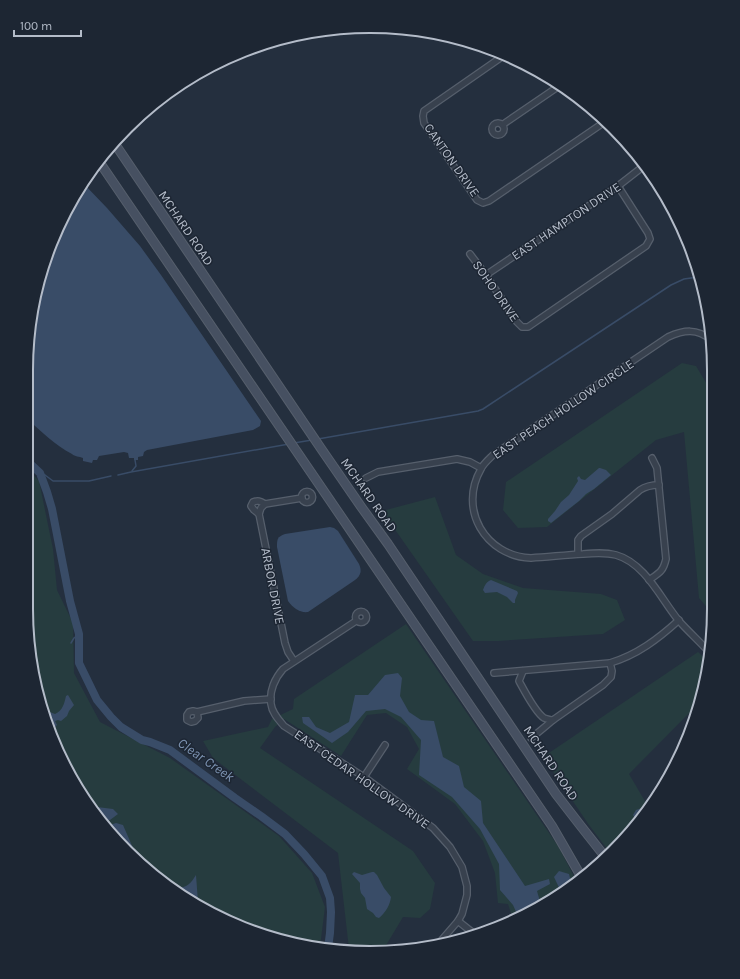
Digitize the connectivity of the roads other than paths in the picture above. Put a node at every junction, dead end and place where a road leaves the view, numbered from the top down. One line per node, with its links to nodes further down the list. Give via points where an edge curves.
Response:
1 (499, 59): 4 (street, CANTON DRIVE, via 424,111 423,116 424,123 477,200 489,201)
2 (555, 89): 3 (street)
3 (502, 125)
4 (600, 125)
5 (117, 148): 32 (main road, MCHARD ROAD, via 556,794)
6 (102, 166): 33 (main road, via 547,820)
7 (640, 169): 8 (street, EAST HAMPTON DRIVE)
8 (618, 186): 10 (street, EAST HAMPTON DRIVE); 10 (street, SOHO DRIVE, via 648,233 650,239 646,246 528,327 522,327 517,322)
9 (470, 254): 10 (street, SOHO DRIVE)
10 (486, 275)
11 (705, 336): 13 (street, EAST PEACH HOLLOW CIRCLE, via 693,331 668,337 493,455)
12 (652, 458): 15 (street, via 657,468)
13 (481, 468): 14 (street, via 470,462 457,460 378,472); 17 (street, EAST PEACH HOLLOW CIRCLE, via 474,487 473,507 478,524 492,543 503,551 524,558)
14 (366, 478)
15 (659, 485): 17 (street, via 645,487 581,536 578,540); 18 (street, via 666,559 661,572)
16 (302, 498): 22 (street, ARBOR DRIVE, via 262,509 285,643)
17 (578, 554): 18 (street, EAST PEACH HOLLOW CIRCLE, via 617,555 633,563)
18 (649, 580): 19 (street, EAST PEACH HOLLOW CIRCLE)
19 (679, 620): 21 (street, EAST PEACH HOLLOW CIRCLE); 23 (street, via 644,648)
20 (356, 621): 22 (street)
21 (705, 647)
22 (294, 661): 26 (street, via 279,674 273,686)
23 (610, 664): 24 (street); 28 (street, via 611,677 604,685)
24 (523, 671): 25 (street); 28 (street, via 519,681 529,699 545,718)
25 (494, 673)
26 (271, 699): 27 (street, via 244,701); 31 (street, EAST CEDAR HOLLOW DRIVE, via 277,718 284,726)
27 (197, 712)
28 (553, 720): 29 (street)
29 (532, 738)
30 (384, 745): 31 (street)
31 (364, 777): 34 (street, EAST CEDAR HOLLOW DRIVE, via 433,828 457,857 467,886 467,895)
32 (602, 853)
33 (579, 873)
34 (458, 921): 35 (street); 36 (street, EAST CEDAR HOLLOW DRIVE)
35 (470, 931)
36 (443, 938)

